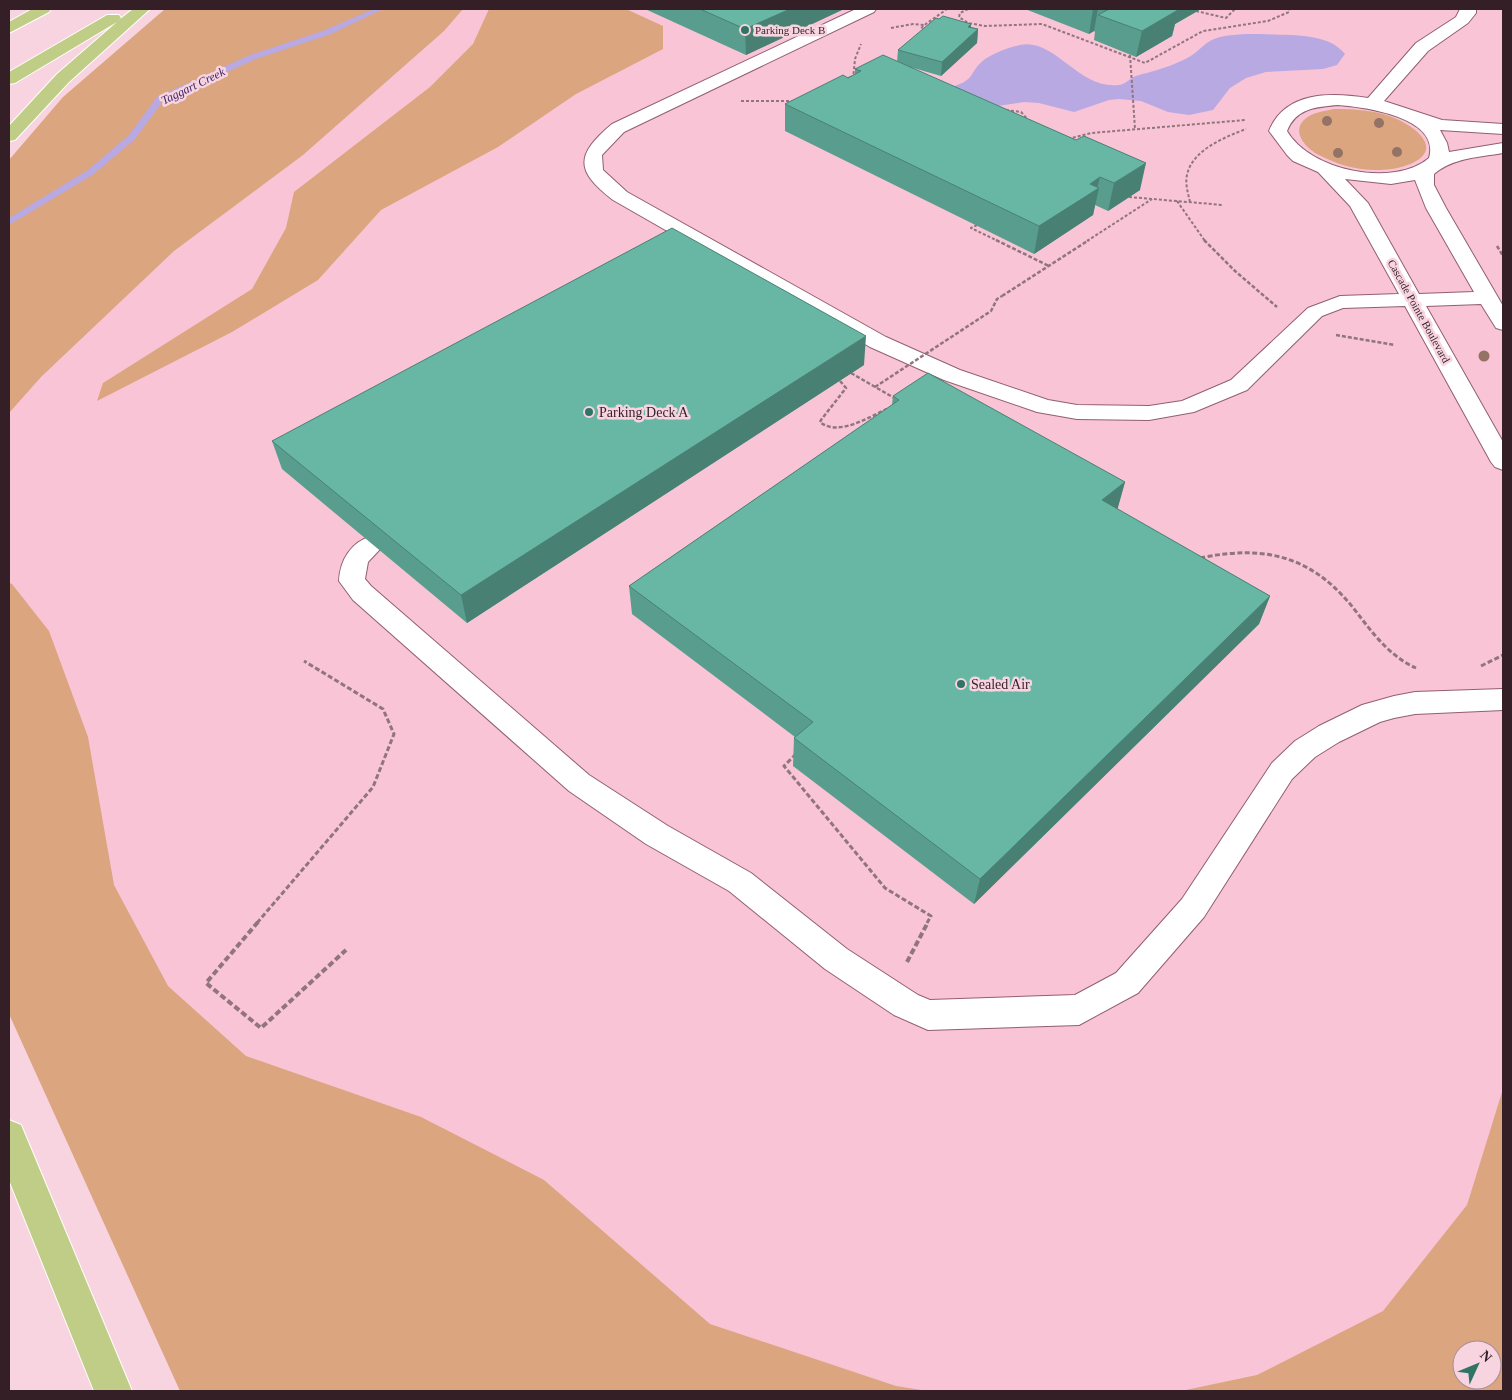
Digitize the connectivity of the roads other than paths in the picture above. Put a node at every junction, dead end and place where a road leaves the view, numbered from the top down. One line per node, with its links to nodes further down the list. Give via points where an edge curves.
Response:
1 (43, 9): 6 (highway)
2 (130, 9): 7 (highway)
3 (142, 9): 11 (highway, via 63,78)
4 (868, 9): 16 (street, via 618,128 595,149 591,160 598,178 620,196 878,342 952,375 1044,407 1077,412 1149,413 1186,407 1239,385 1303,321 1326,306 1340,302)
5 (1468, 9): 8 (street, via 1462,20 1422,47)
6 (9, 28)
7 (9, 79)
8 (1372, 104): 9 (street); 14 (street, via 1338,100 1314,102 1294,108 1282,118 1278,131 1285,144 1301,158)
9 (1408, 115): 10 (street, via 1441,125); 13 (street, via 1426,126 1437,138 1441,150)
10 (1503, 129)
11 (9, 136)
12 (1503, 148): 13 (street, via 1459,155)
13 (1430, 166): 14 (street, via 1405,176 1381,178 1352,176); 15 (street, via 1425,184)
14 (1324, 169): 16 (street, Cascade Pointe Boulevard, via 1358,203)
15 (1488, 298): 16 (street); 17 (street)
16 (1412, 299): 18 (street, Cascade Pointe Boulevard)
17 (1503, 324)
18 (1503, 462)
19 (372, 545): 20 (street, via 356,558 352,570 352,581 362,593 580,783 657,835 740,882 836,959 906,1005 928,1015 1079,1010 1127,984 1193,908 1282,771 1305,749 1372,713 1394,707 1415,703)
20 (1503, 700)
21 (9, 1137): 22 (highway)
22 (114, 1391)

